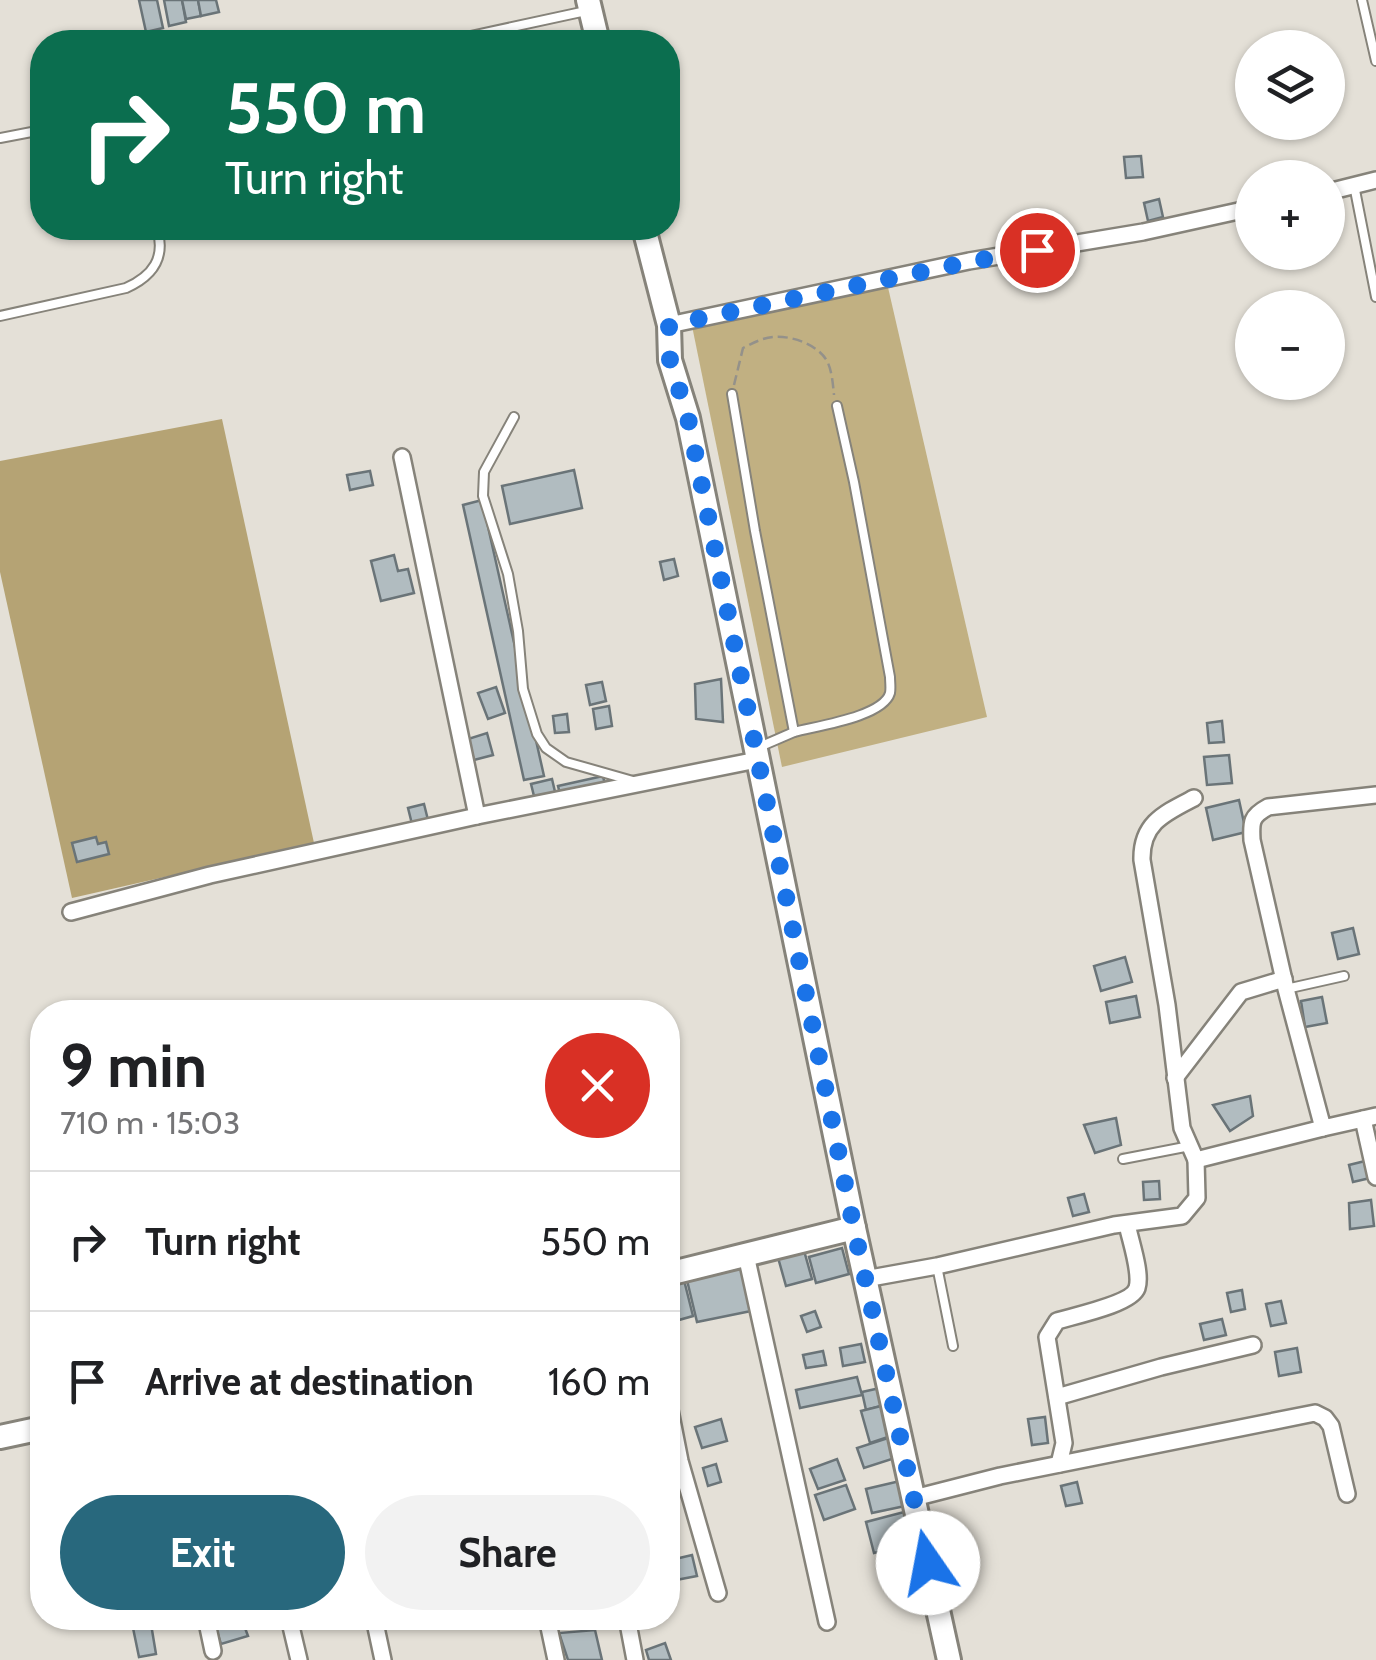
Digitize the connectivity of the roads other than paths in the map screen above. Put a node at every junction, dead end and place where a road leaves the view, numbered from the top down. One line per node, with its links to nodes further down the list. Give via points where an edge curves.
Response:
1 (1362, 0): 5 (lane)
2 (589, 5): 3 (lane); 4 (street)
3 (491, 30)
4 (595, 30)
5 (1376, 60)
6 (30, 132): 7 (lane)
7 (0, 138)
8 (1376, 180): 9 (street)
9 (1354, 186): 10 (street); 14 (lane)
10 (1345, 188)
11 (1235, 212): 16 (street)
12 (158, 240): 15 (lane, via 154,268 141,281)
13 (647, 240): 16 (street)
14 (1376, 297)
15 (0, 316)
16 (669, 325): 22 (street, via 670,360 688,418)
17 (732, 394): 21 (lane)
18 (836, 406): 21 (lane, via 890,693 873,712)
19 (514, 417): 23 (lane, via 484,472 483,496 508,574 537,734 566,762)
20 (402, 457): 26 (street)
21 (794, 732): 22 (lane)
22 (756, 754): 23 (street); 37 (street)
23 (642, 784): 26 (street)
24 (1376, 795): 29 (street, via 1268,808 1251,824)
25 (1194, 798): 30 (street, via 1166,812 1142,843)
26 (477, 816): 27 (street)
27 (71, 912)
28 (1344, 976): 29 (lane)
29 (1285, 984): 30 (street, via 1242,992); 32 (street)
30 (1176, 1078): 33 (street, via 1182,1128)
31 (1370, 1118): 32 (street); 35 (street)
32 (1323, 1128): 33 (street)
33 (1193, 1153): 34 (lane); 36 (street, via 1198,1198 1182,1216)
34 (1123, 1159)
35 (1376, 1176)
36 (1127, 1224): 39 (street); 44 (street, via 1137,1288 1050,1328)
37 (854, 1228): 38 (street); 41 (street)
38 (746, 1255): 40 (street); 52 (street)
39 (937, 1266): 41 (street); 43 (lane)
40 (680, 1271)
41 (865, 1279): 50 (street)
42 (1253, 1345): 44 (street)
43 (952, 1346)
44 (1057, 1398): 48 (street, via 1064,1443)
45 (30, 1431): 46 (street)
46 (0, 1437)
47 (680, 1461): 51 (street)
48 (1059, 1464): 49 (street, via 1315,1414 1331,1426); 50 (street)
49 (1347, 1494)
50 (914, 1498): 63 (street)
51 (718, 1594)
52 (828, 1622)
53 (209, 1630): 58 (street)
54 (292, 1630): 59 (street)
55 (377, 1630): 60 (street)
56 (549, 1630): 61 (street)
57 (630, 1630): 62 (street)
58 (213, 1651)
59 (299, 1660)
60 (384, 1660)
61 (556, 1660)
62 (636, 1660)
63 (949, 1660)

